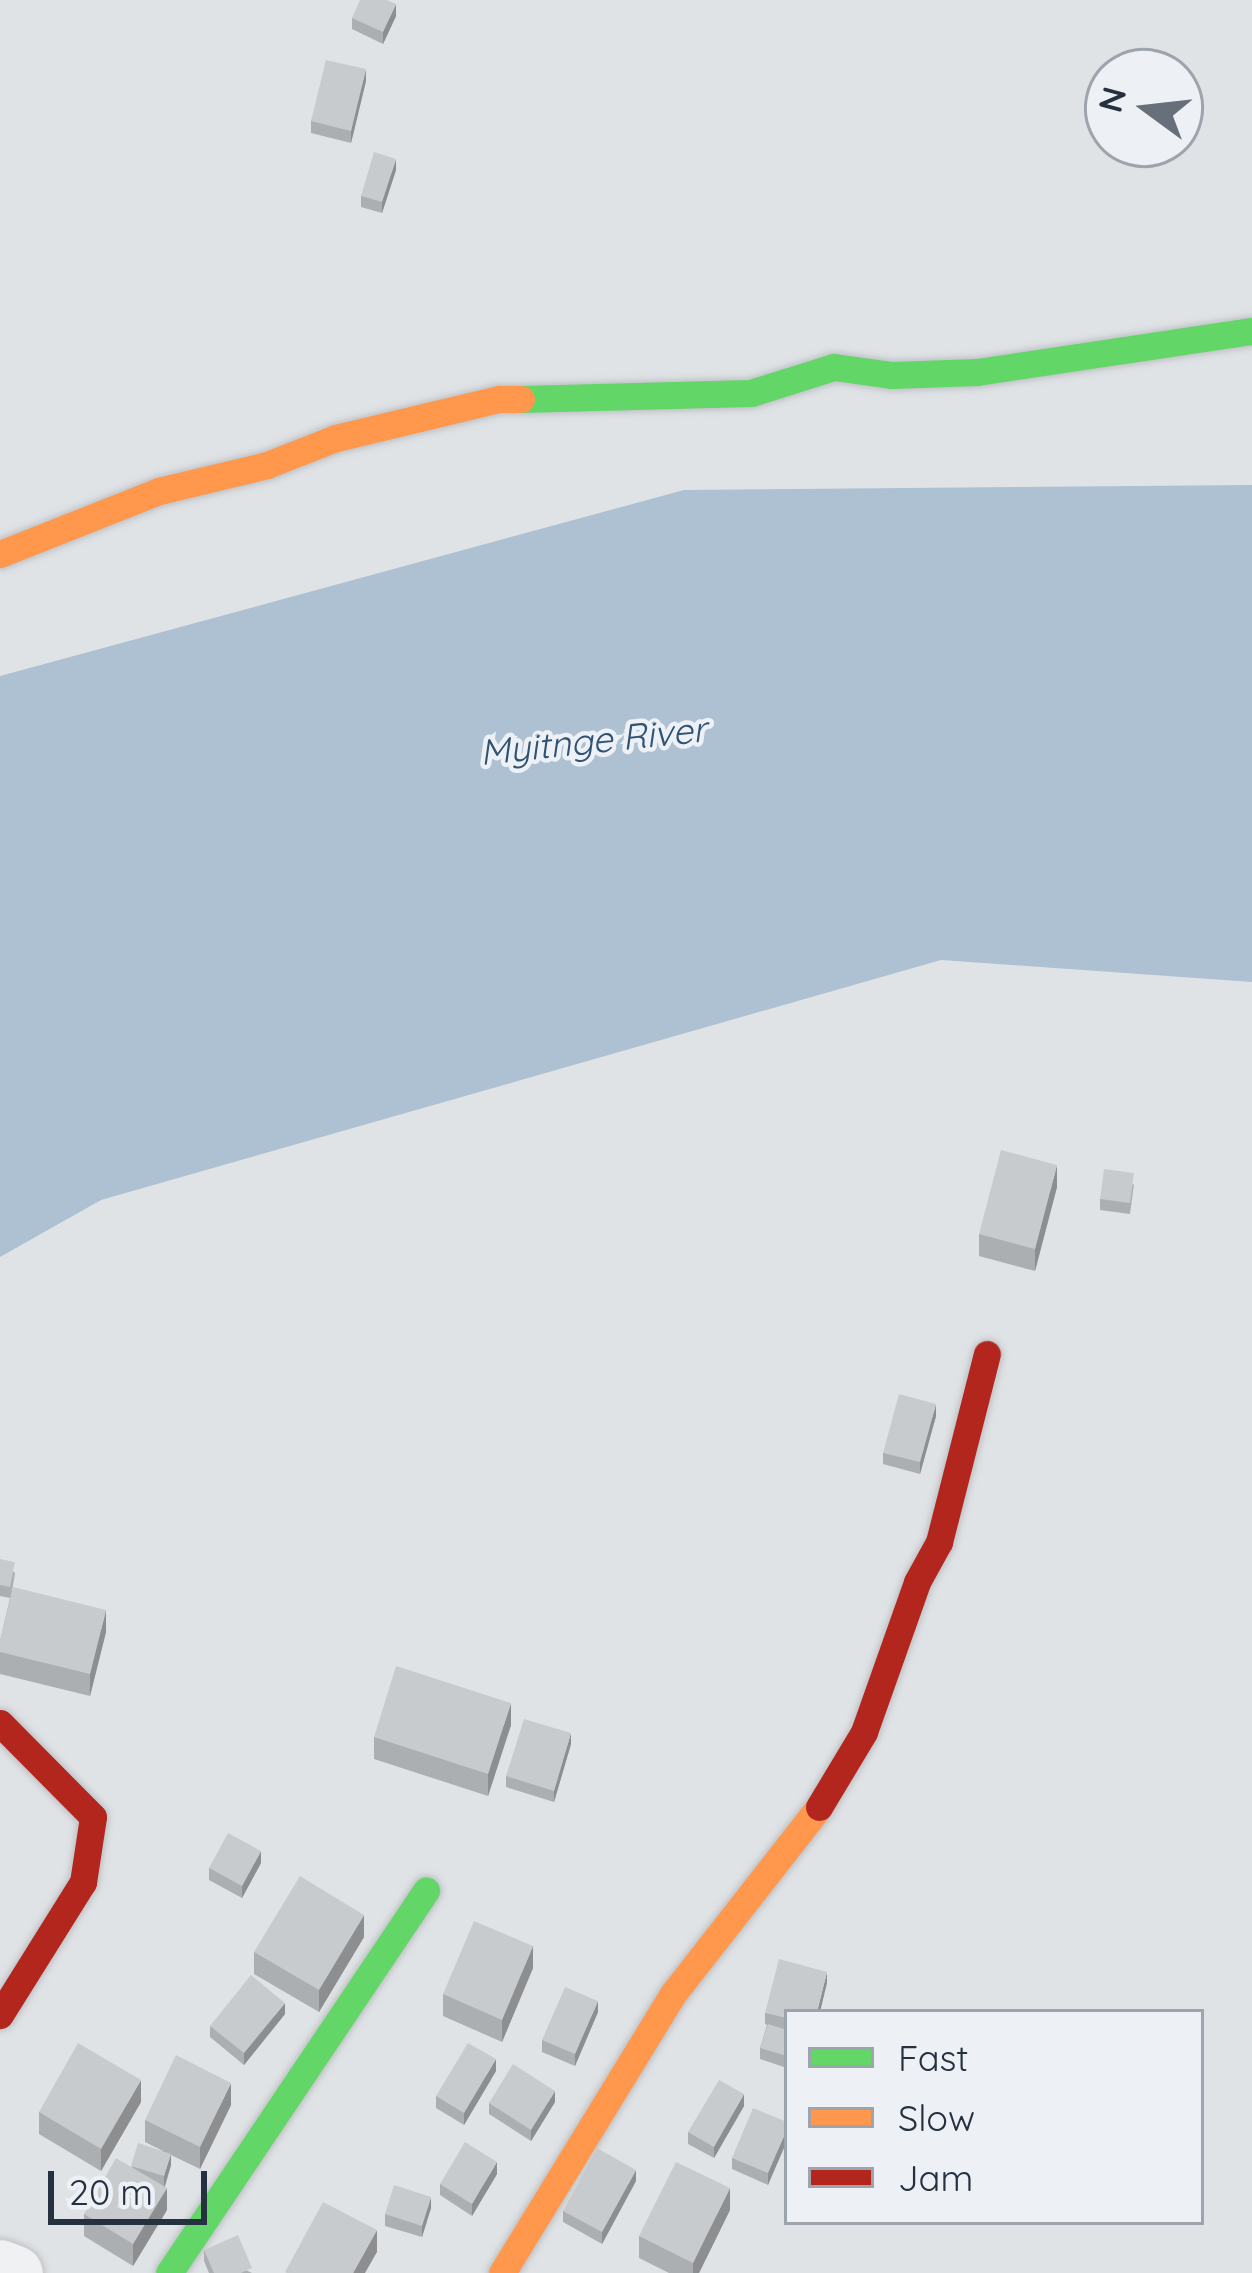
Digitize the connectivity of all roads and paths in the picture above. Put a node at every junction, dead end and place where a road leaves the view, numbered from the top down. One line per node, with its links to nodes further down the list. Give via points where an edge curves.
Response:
1 (1252, 331): 2 (street, via 977,372 834,367 752,393 499,399 159,491)
2 (0, 554)
3 (987, 1354): 10 (street, via 939,1542 865,1732 816,1812 673,1994)
4 (0, 1723): 6 (street, via 93,1817 83,1882)
5 (426, 1890): 9 (street)
6 (0, 2015)
7 (0, 2266): 8 (street)
8 (16, 2273)
9 (169, 2273)
10 (502, 2273)

